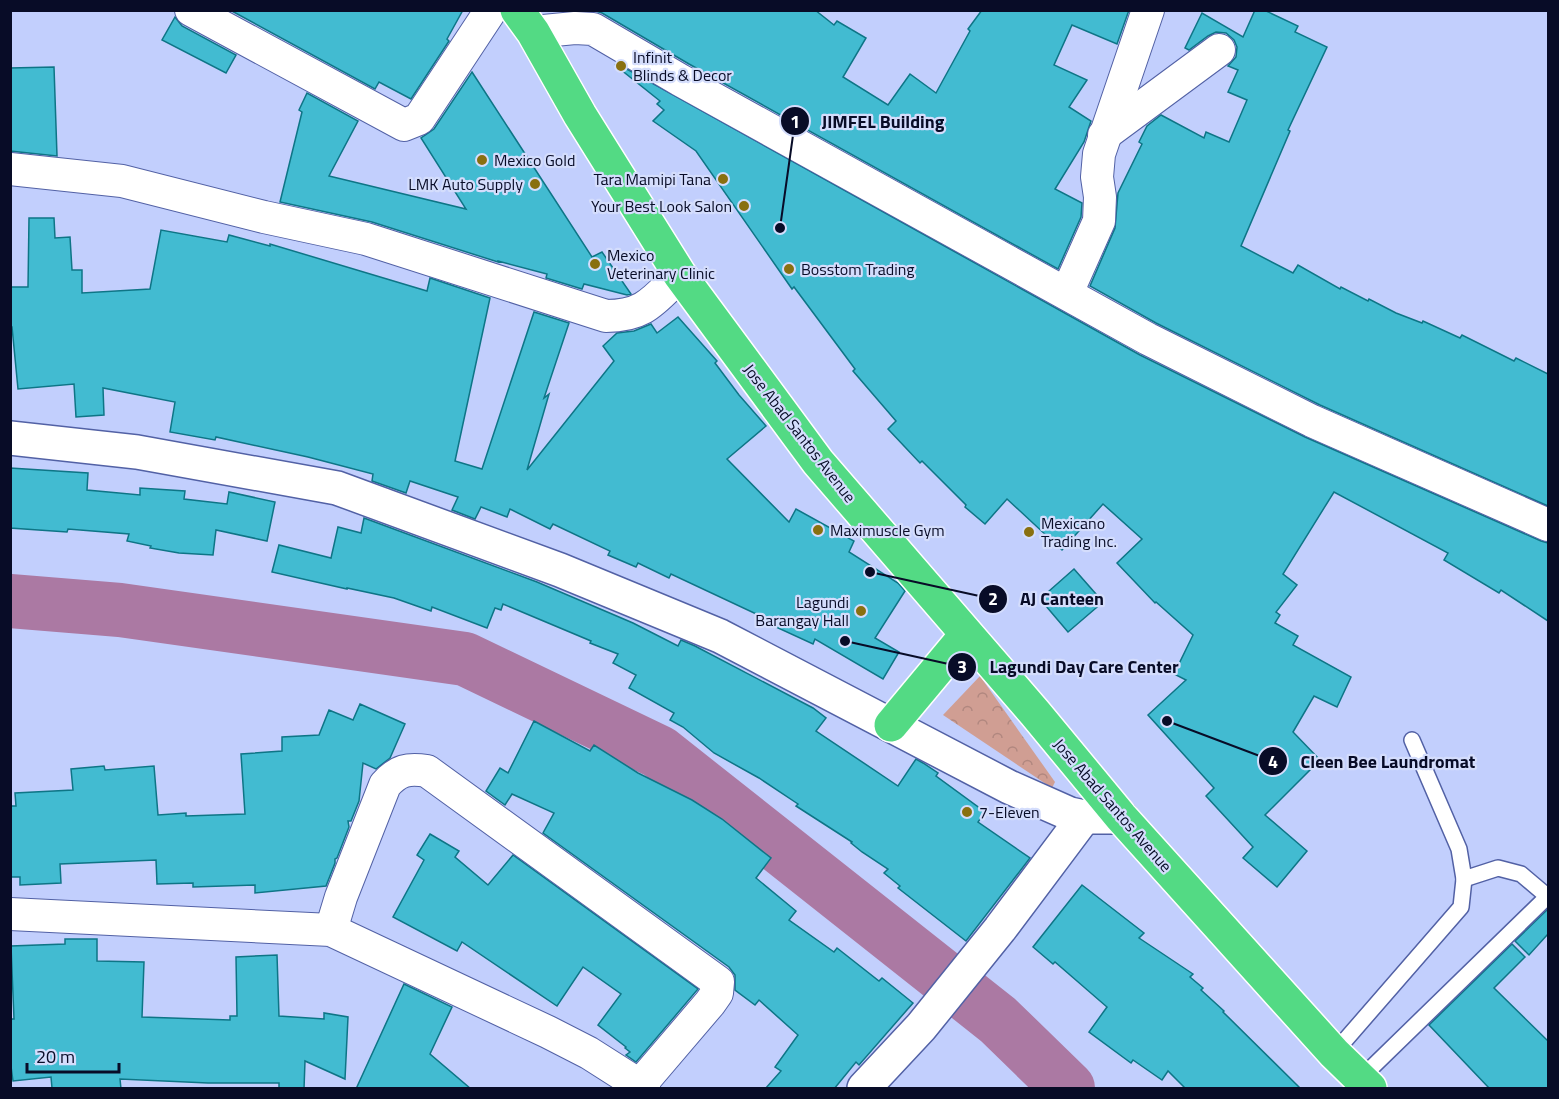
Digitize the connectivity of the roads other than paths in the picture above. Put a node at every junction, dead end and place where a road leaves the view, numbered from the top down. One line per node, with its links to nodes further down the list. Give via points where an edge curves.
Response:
1 (191, 10): 2 (street, via 404,124 420,119)
2 (491, 10)
3 (1148, 10): 6 (street)
4 (525, 21): 8 (highway, Jose Abad Santos Avenue); 9 (street, via 593,29)
5 (1219, 50): 6 (street)
6 (1104, 135): 9 (street, via 1098,165 1099,221)
7 (10, 169): 8 (street, via 122,181 366,239 606,316 634,314 646,308)
8 (680, 275): 12 (highway, Jose Abad Santos Avenue, via 818,462)
9 (1067, 293): 11 (street, via 1148,339 1312,421)
10 (10, 438): 13 (main road, via 137,452 337,488 560,570 720,636)
11 (1548, 525)
12 (966, 635): 13 (highway); 16 (highway, Jose Abad Santos Avenue)
13 (891, 725): 15 (main road, via 1009,787)
14 (1412, 740): 17 (lane, via 1459,849)
15 (1084, 817): 16 (main road); 24 (main road, via 921,1027)
16 (1121, 817): 21 (highway, Jose Abad Santos Avenue)
17 (1464, 879): 18 (lane, via 1498,868 1521,874); 21 (lane, via 1461,907)
18 (1548, 896): 22 (lane)
19 (10, 914): 20 (street)
20 (331, 930): 23 (street, via 548,1032); 23 (street, via 385,785 411,769 427,771 718,982 710,1003)
21 (1334, 1053): 22 (highway, Jose Abad Santos Avenue)
22 (1365, 1083)
23 (642, 1087)
24 (864, 1089)

